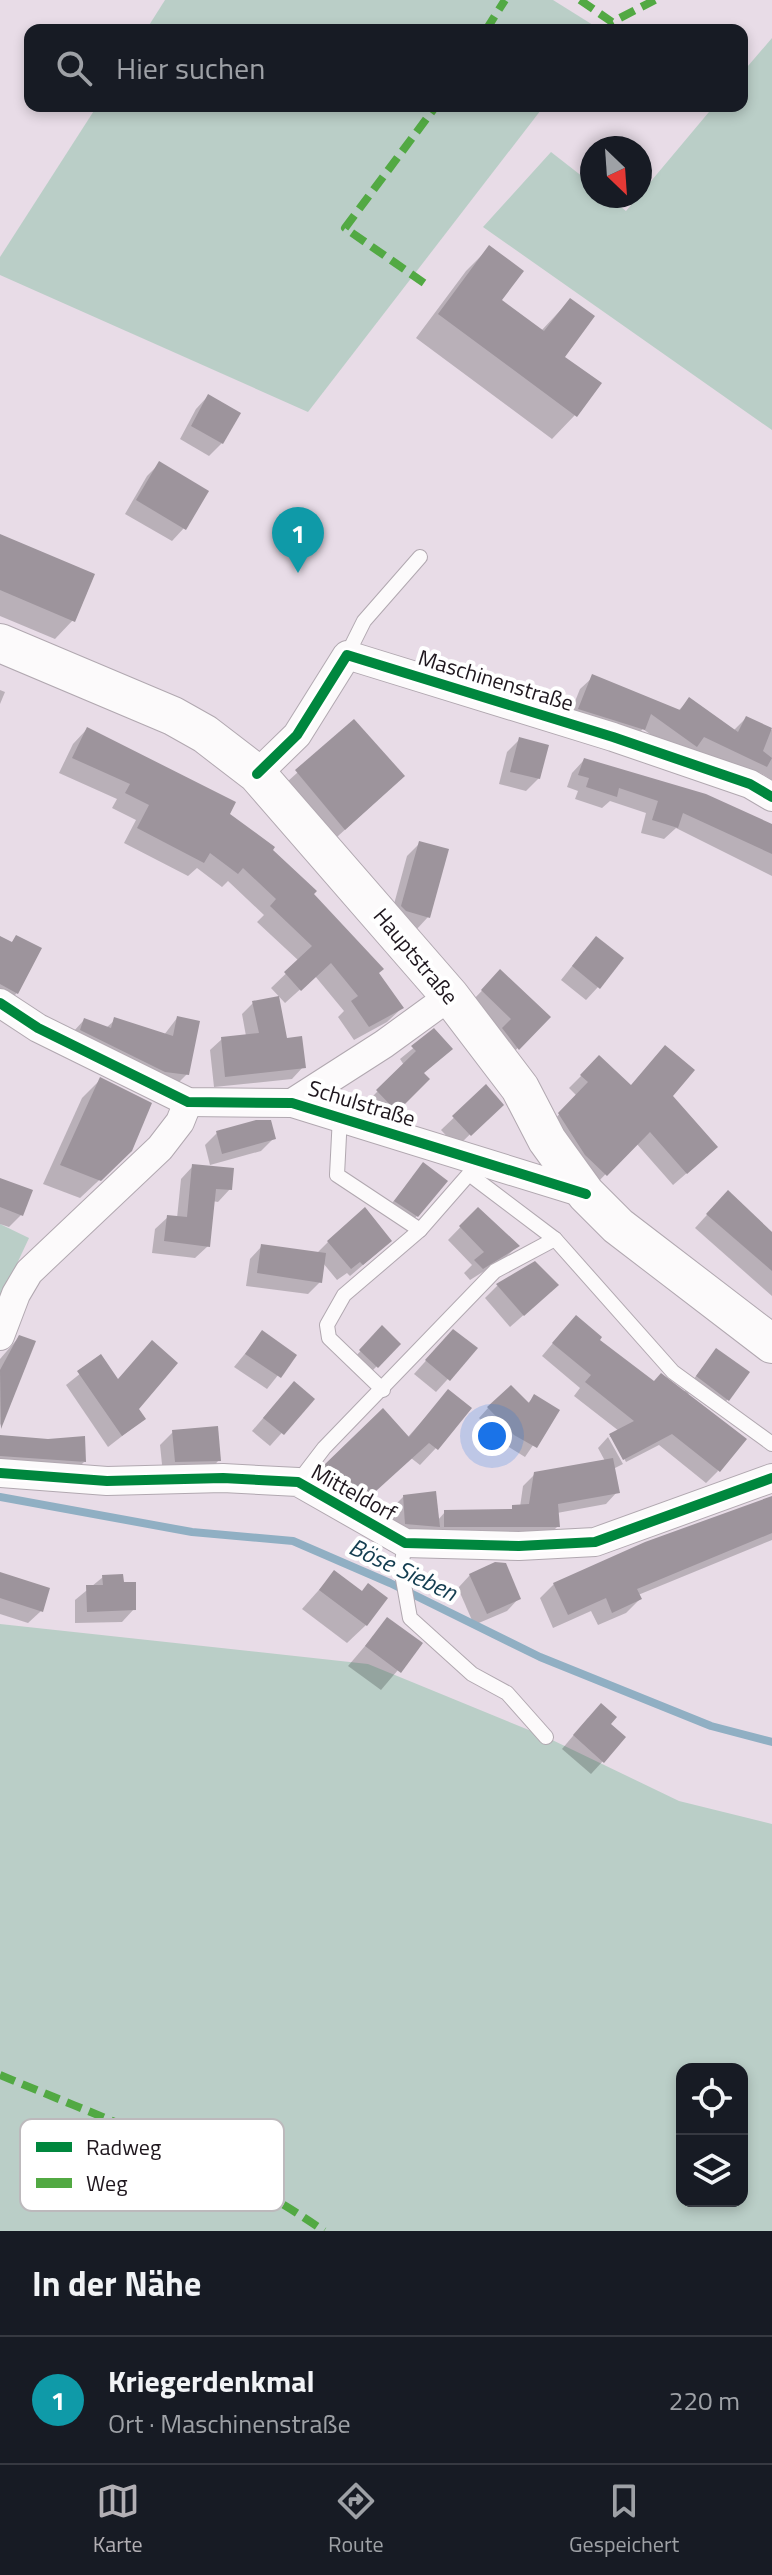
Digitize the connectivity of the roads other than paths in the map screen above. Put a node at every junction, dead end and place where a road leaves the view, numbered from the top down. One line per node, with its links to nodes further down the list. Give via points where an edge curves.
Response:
1 (420, 557): 3 (lane, via 364,621)
2 (0, 643): 4 (main road, Hauptstraße, via 173,716)
3 (347, 655): 4 (street, via 297,735); 5 (street, Maschinenstraße, via 613,737 750,784)
4 (257, 774): 6 (main road, Hauptstraße)
5 (772, 797)
6 (450, 996): 9 (street); 11 (main road, Hauptstraße, via 520,1088 547,1140)
7 (0, 1003): 8 (street, Schulstraße, via 38,1028)
8 (188, 1102): 9 (street, Schulstraße); 14 (street, via 160,1148 29,1272)
9 (292, 1103): 10 (street, Schulstraße)
10 (340, 1116): 11 (street, Schulstraße); 12 (lane, via 337,1175)
11 (586, 1194): 15 (main road, Hauptstraße, via 618,1226)
12 (420, 1230): 13 (lane, via 469,1174); 16 (lane, via 365,1273 327,1325 329,1338)
13 (555, 1239): 16 (lane, Mitteldorf, via 495,1271); 17 (lane, via 673,1372)
14 (0, 1336)
15 (772, 1344)
16 (383, 1390): 20 (lane, Mitteldorf)
17 (772, 1444)
18 (0, 1473): 20 (street, Mitteldorf, via 107,1481)
19 (772, 1478): 21 (street, Mitteldorf, via 595,1542)
20 (298, 1482): 21 (street, Mitteldorf)
21 (403, 1555): 22 (lane, via 410,1618 472,1674 507,1693)
22 (546, 1737)

